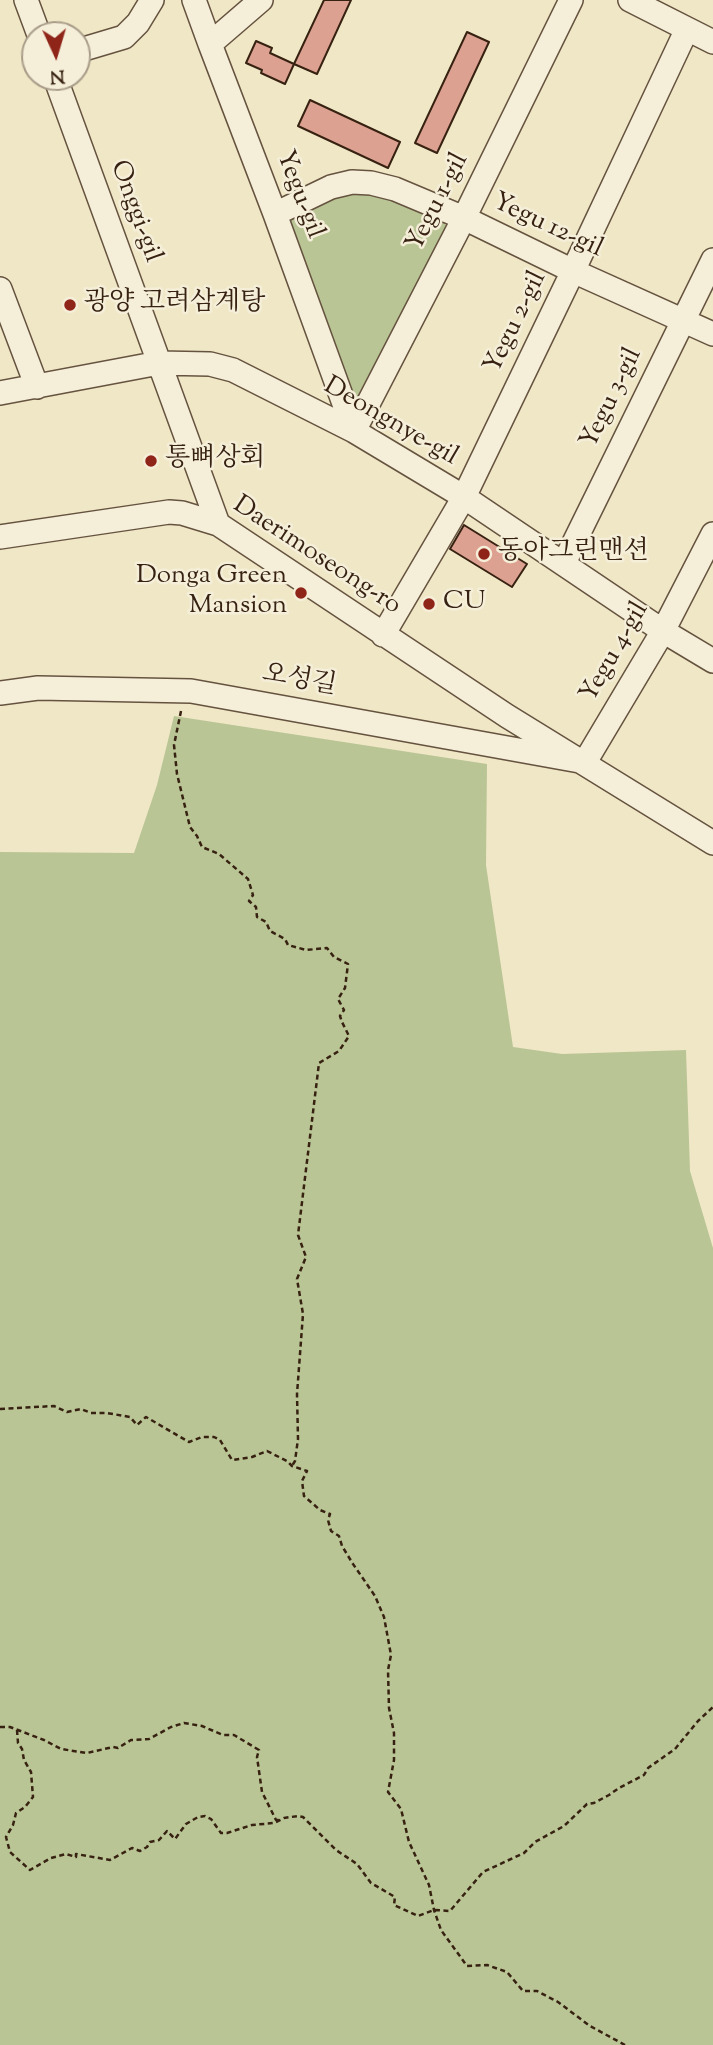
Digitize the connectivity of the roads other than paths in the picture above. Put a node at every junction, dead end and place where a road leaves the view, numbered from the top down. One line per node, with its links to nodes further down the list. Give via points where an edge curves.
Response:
1 (26, 0): 7 (street)
2 (152, 0): 11 (street, via 124,37)
3 (194, 0): 10 (street, Yegu-gil)
4 (261, 0): 10 (street)
5 (571, 0): 14 (street, Yegu 1-gil)
6 (630, 0): 8 (street)
7 (34, 21)
8 (687, 29): 9 (street); 16 (street, Yegu 2-gil)
9 (713, 42)
10 (210, 44): 13 (street, Yegu-gil)
11 (91, 47)
12 (59, 91): 20 (street, Onggi-gil)
13 (275, 214): 14 (street, Yegu 12-gil, via 352,182 395,189); 23 (street, Yegu-gil)
14 (464, 218): 16 (street, Yegu 12-gil); 23 (street, Yegu 1-gil)
15 (713, 260): 18 (street, Yegu 3-gil)
16 (573, 271): 18 (street, Yegu 12-gil); 24 (street, Yegu 2-gil)
17 (0, 289): 21 (street)
18 (683, 320): 19 (street, Yegu 12-gil); 28 (street, Yegu 3-gil)
19 (713, 334)
20 (159, 363): 21 (street, Deongnye-gil); 23 (street, Deongnye-gil, via 233,370); 25 (street, Onggi-gil)
21 (37, 387): 22 (street, Deongnye-gil)
22 (0, 393)
23 (354, 431): 24 (street, Deongnye-gil)
24 (464, 497): 28 (street, Deongnye-gil); 30 (street, Yegu 2-gil)
25 (218, 524): 27 (street, Daerimoseong-ro, via 169,512); 30 (street, Daerimoseong-ro)
26 (713, 534): 29 (street, Yegu 4-gil)
27 (0, 537)
28 (564, 563): 29 (street, Deongnye-gil)
29 (663, 631): 31 (street, Deongnye-gil); 33 (street, Yegu 4-gil)
30 (383, 635): 33 (street, Daerimoseong-ro)
31 (713, 661)
32 (0, 693): 33 (street, 오성길, via 38,688 191,691)
33 (585, 762): 34 (street, Daerimoseong-ro)
34 (713, 843)

